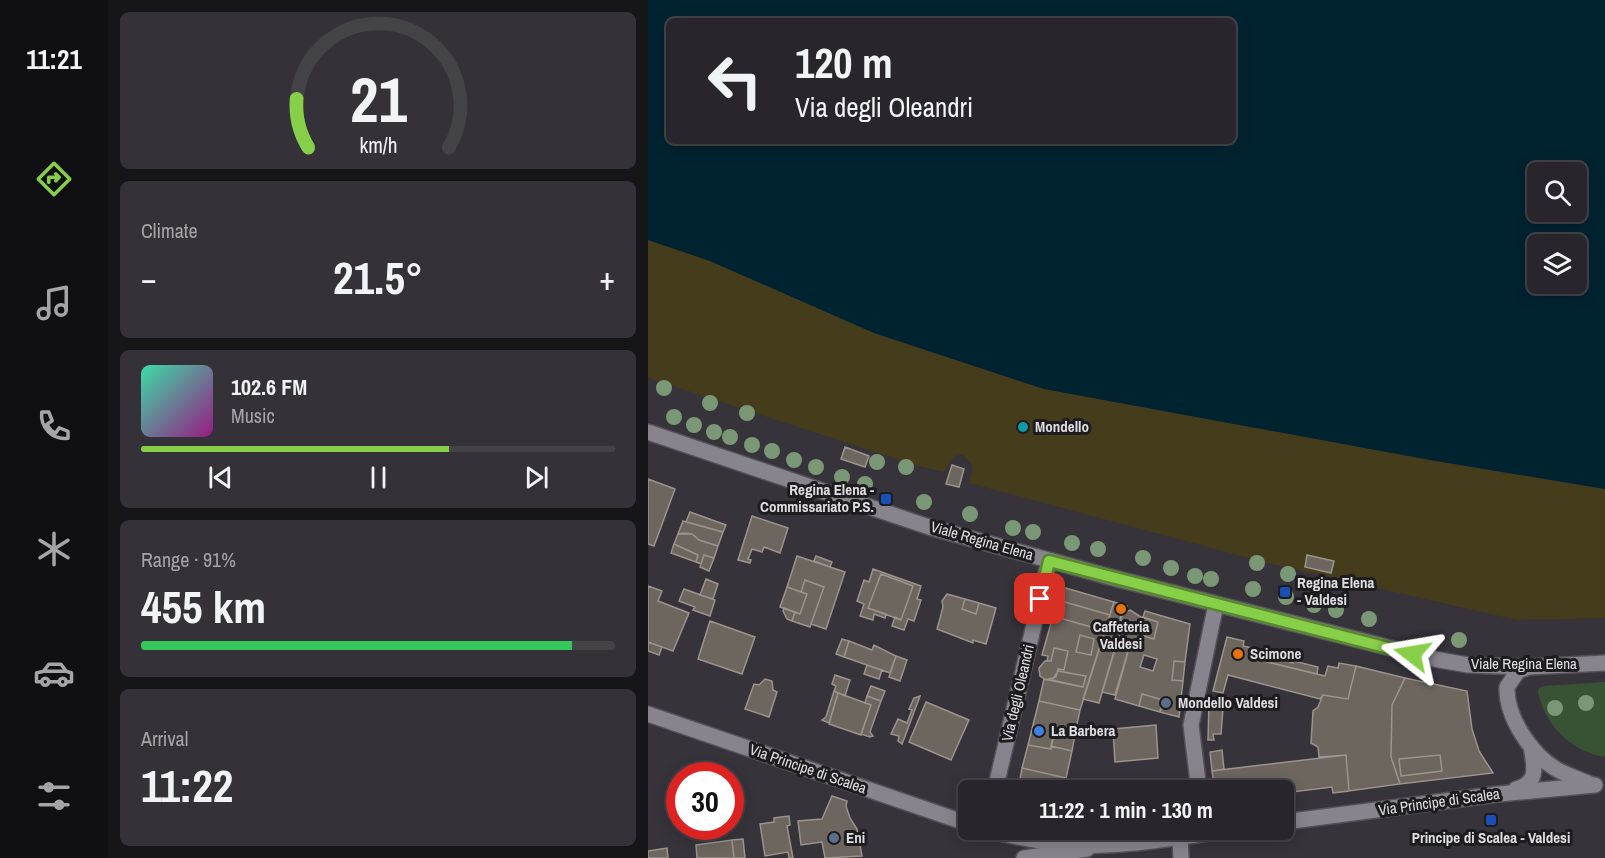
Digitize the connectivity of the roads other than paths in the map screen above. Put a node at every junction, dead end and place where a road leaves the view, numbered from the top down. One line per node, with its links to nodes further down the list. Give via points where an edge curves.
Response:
1 (648, 432): 2 (street, Viale Regina Elena, via 861,505)
2 (1049, 561): 3 (street, Viale Regina Elena); 8 (street, Via degli Oleandri)
3 (1216, 604): 5 (street, Viale Regina Elena, via 1434,660); 9 (street, via 1191,725)
4 (1605, 663): 5 (street, Viale Regina Elena)
5 (1529, 666): 7 (street, via 1511,678 1506,695)
6 (648, 714): 12 (street, Via Principe di Scalea)
7 (1531, 744): 10 (street, via 1555,768); 11 (street, via 1535,773 1531,782)
8 (997, 780)
9 (1198, 780)
10 (1600, 786): 11 (street, Via Principe di Scalea)
11 (1499, 794): 13 (street, Via Principe di Scalea)
12 (958, 820)
13 (1294, 821)
14 (1034, 840): 17 (street, via 1075,845)
15 (1156, 840): 17 (street)
16 (1180, 840): 19 (street)
17 (1133, 843): 18 (street)
18 (1024, 858)
19 (1181, 858)

